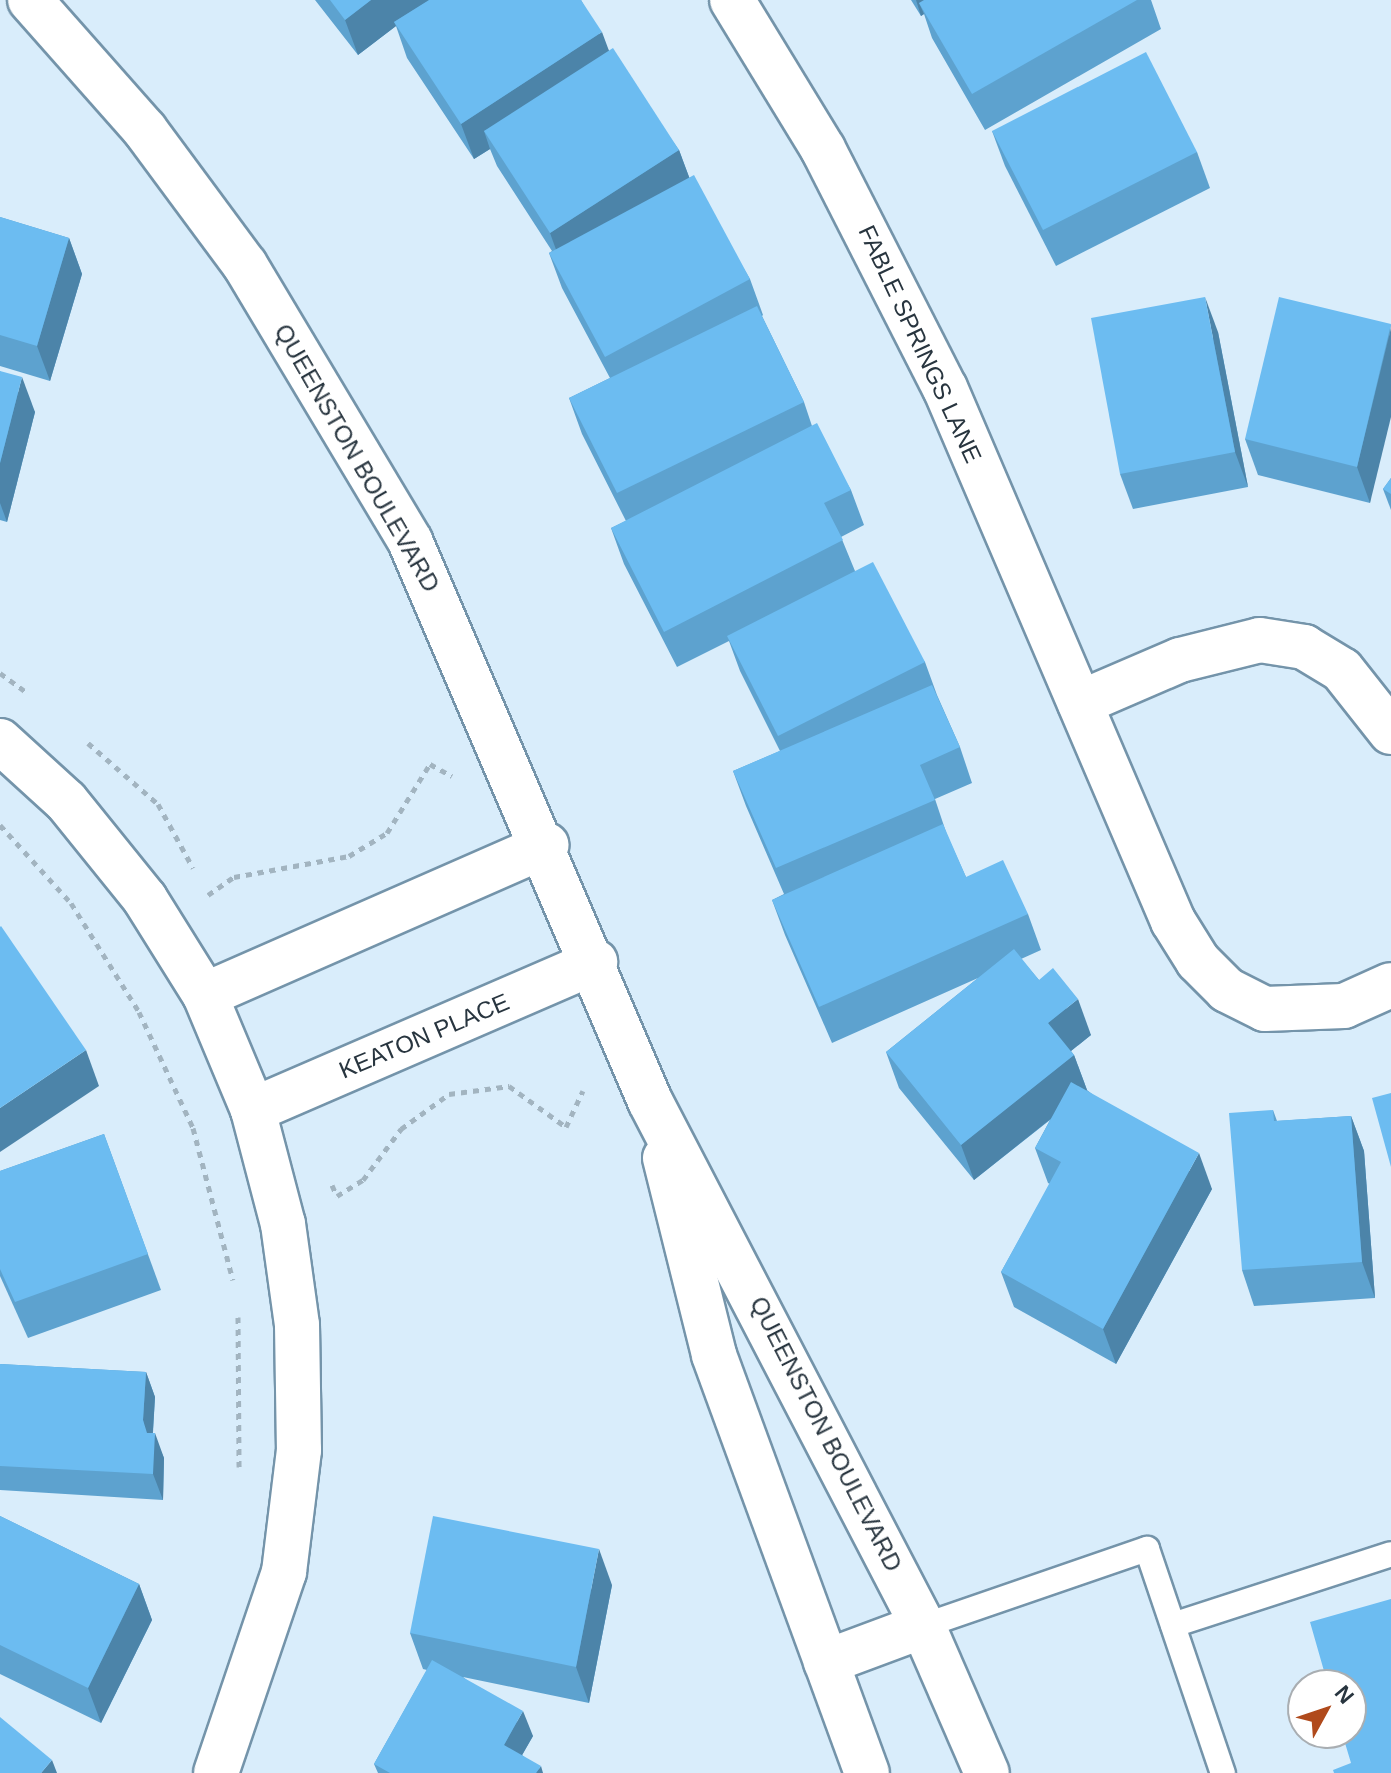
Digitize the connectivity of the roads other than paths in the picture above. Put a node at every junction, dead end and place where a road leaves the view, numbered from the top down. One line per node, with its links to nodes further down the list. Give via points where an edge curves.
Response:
1 (30, 0): 6 (street, QUEENSTON BOULEVARD, via 145,130 330,399 416,554)
2 (732, 0): 3 (street, FABLE SPRINGS LANE, via 883,259)
3 (1080, 703): 4 (street, via 1180,660 1260,640 1304,647 1342,670); 8 (street, FABLE SPRINGS LANE, via 1173,921 1227,990 1265,1009 1307,1011 1344,1006)
4 (1391, 732)
5 (0, 741): 9 (street, via 66,801 145,899)
6 (546, 845): 7 (street, QUEENSTON BOULEVARD); 9 (street)
7 (595, 962): 10 (street, QUEENSTON BOULEVARD); 11 (street, KEATON PLACE)
8 (1391, 985)
9 (205, 995): 11 (street)
10 (650, 1101): 14 (street, QUEENSTON BOULEVARD); 15 (street, QUEENSTON BOULEVARD, via 714,1355)
11 (253, 1110): 16 (street, via 283,1224 297,1325 299,1450 284,1572)
12 (1391, 1554): 13 (lane)
13 (1173, 1625): 14 (lane, via 1147,1549); 19 (lane)
14 (923, 1626): 15 (street); 18 (street, QUEENSTON BOULEVARD)
15 (826, 1662): 17 (street, QUEENSTON BOULEVARD)
16 (216, 1773)
17 (867, 1773)
18 (987, 1773)
19 (1223, 1773)

